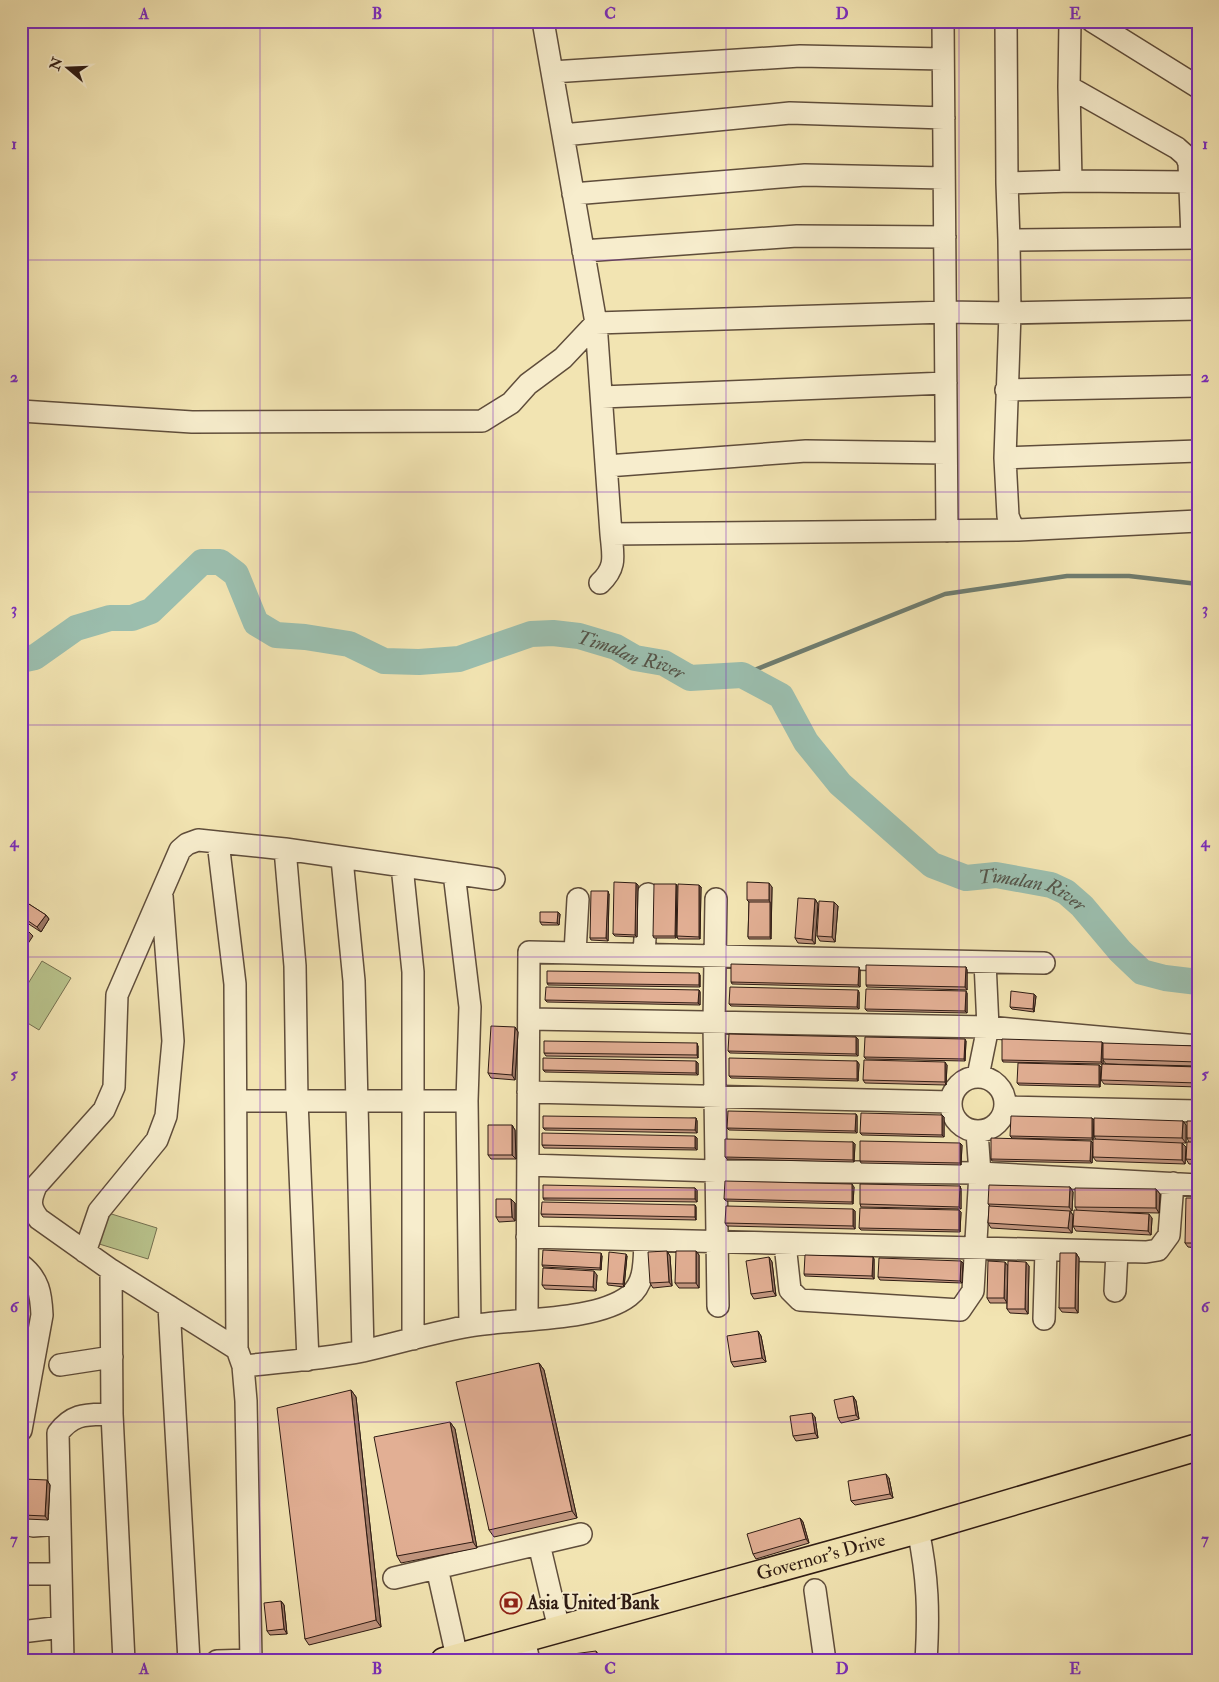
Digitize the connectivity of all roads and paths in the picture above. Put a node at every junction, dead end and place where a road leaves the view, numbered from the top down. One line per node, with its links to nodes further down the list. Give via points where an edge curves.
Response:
1 (543, 21): 7 (street)
2 (942, 21): 6 (street)
3 (1006, 21): 15 (street)
4 (1070, 21): 8 (street)
5 (1092, 21): 9 (street)
6 (943, 60): 7 (street, via 800,56); 10 (street)
7 (552, 72): 11 (street)
8 (1069, 87): 13 (street); 14 (street, via 1177,148 1189,163)
9 (1198, 87)
10 (944, 118): 11 (street, via 790,113); 12 (street)
11 (563, 135): 16 (street)
12 (944, 178): 16 (street, via 804,175); 17 (street)
13 (1070, 181): 14 (street); 15 (street)
14 (1190, 182): 18 (street)
15 (1007, 183): 19 (street)
16 (573, 194): 20 (street)
17 (945, 237): 20 (street, via 797,236); 22 (street)
18 (1195, 238): 19 (street)
19 (1010, 240): 23 (street)
20 (583, 251): 24 (street)
21 (1198, 310): 23 (street)
22 (946, 312): 23 (street); 24 (street); 25 (street)
23 (1010, 314): 27 (street)
24 (596, 323): 28 (street); 29 (street, via 563,358 528,384 511,403 482,421 192,422)
25 (946, 383): 28 (street); 31 (street)
26 (1198, 386): 27 (street)
27 (1006, 390): 32 (street)
28 (602, 397): 33 (street)
29 (21, 411)
30 (1198, 451): 32 (street)
31 (946, 453): 33 (street, via 806,451); 36 (street)
32 (1005, 458): 35 (street, via 1008,516 1012,526)
33 (607, 466): 37 (street)
34 (1198, 521): 35 (street)
35 (1018, 530): 36 (street)
36 (947, 531): 37 (street)
37 (611, 534): 38 (street, via 614,559 611,571)
38 (600, 583)
39 (218, 842): 40 (street); 45 (street, via 198,840 180,850); 61 (street, via 235,984)
40 (285, 849): 41 (street); 62 (street, via 295,966)
41 (342, 859): 42 (street); 63 (street, via 354,981)
42 (402, 866): 43 (street); 64 (street, via 413,972)
43 (454, 873): 44 (street); 65 (street, via 470,1007)
44 (494, 879)
45 (161, 894): 81 (street, via 173,1041 166,1116 157,1140 99,1211); 81 (street, via 117,994 114,1087 104,1110 36,1186 30,1198 31,1210 39,1219)
46 (648, 894): 50 (street)
47 (578, 899): 49 (street)
48 (716, 899): 51 (street)
49 (575, 952): 50 (street); 54 (street, via 529,952)
50 (644, 953): 51 (street)
51 (715, 954): 52 (street); 55 (street)
52 (985, 962): 53 (street); 56 (street)
53 (1044, 963)
54 (529, 1019): 55 (street); 59 (street)
55 (714, 1023): 56 (street); 60 (street)
56 (988, 1027): 57 (street); 58 (street)
57 (1198, 1046)
58 (978, 1076): 66 (street, via 964,1080 955,1089); 67 (street, via 993,1080 1004,1091)
59 (528, 1092): 60 (street); 70 (street)
60 (715, 1097): 66 (street); 71 (street)
61 (236, 1100): 62 (street); 94 (street)
62 (297, 1101): 63 (street); 95 (street)
63 (358, 1101): 64 (street); 92 (street)
64 (412, 1101): 65 (street); 91 (street)
65 (467, 1101): 90 (street)
66 (951, 1102): 69 (street, via 958,1122 964,1128)
67 (1006, 1107): 68 (street); 69 (street, via 1001,1120 991,1129)
68 (1198, 1112)
69 (978, 1132): 72 (street)
70 (528, 1165): 71 (street); 75 (street)
71 (716, 1171): 72 (street); 77 (street)
72 (980, 1172): 73 (street); 79 (street)
73 (1173, 1183): 74 (street); 82 (street, via 1169,1235 1164,1244 1158,1250)
74 (1198, 1185)
75 (527, 1237): 76 (street); 88 (street)
76 (645, 1240): 77 (street); 88 (street, via 639,1287 629,1296 610,1307 564,1316)
77 (717, 1242): 78 (street); 87 (street)
78 (785, 1244): 79 (street); 79 (street, via 790,1290 800,1300 960,1310 973,1291)
79 (974, 1248): 80 (street)
80 (1046, 1250): 82 (street); 89 (street)
81 (85, 1252): 84 (street)
82 (1117, 1252): 85 (street)
83 (21, 1265): 98 (street, via 36,1280 42,1315)
84 (111, 1270): 86 (street); 93 (street)
85 (1115, 1291)
86 (168, 1306): 94 (street); 118 (street)
87 (718, 1306)
88 (527, 1318): 90 (street)
89 (1044, 1319)
90 (470, 1326): 91 (street)
91 (413, 1339): 92 (street)
92 (363, 1351): 95 (street)
93 (112, 1357): 96 (street); 97 (street)
94 (240, 1357): 95 (street); 115 (street, via 246,1401)
95 (308, 1360)
96 (60, 1365)
97 (112, 1414): 100 (street, via 77,1416 58,1433); 117 (street)
98 (21, 1430)
99 (1198, 1447): 102 (main road, Governor's Drive)
100 (60, 1524): 101 (street); 107 (street)
101 (33, 1526)
102 (918, 1530): 108 (main road, Governor's Drive); 121 (street, via 928,1592)
103 (581, 1534): 104 (street)
104 (539, 1544): 105 (street); 111 (street)
105 (437, 1568): 109 (street); 114 (street)
106 (27, 1574): 107 (street)
107 (61, 1574): 110 (street)
108 (812, 1576): 111 (main road, Governor's Drive); 120 (street)
109 (394, 1578)
110 (62, 1627): 112 (street); 116 (street)
111 (559, 1629): 113 (main road, Governor's Drive)
112 (21, 1632)
113 (526, 1650): 114 (main road, Governor's Drive)
114 (451, 1659)
115 (251, 1660): 119 (street)
116 (63, 1661)
117 (124, 1661)
118 (189, 1661)
119 (217, 1661)
120 (825, 1661)
121 (926, 1661)

